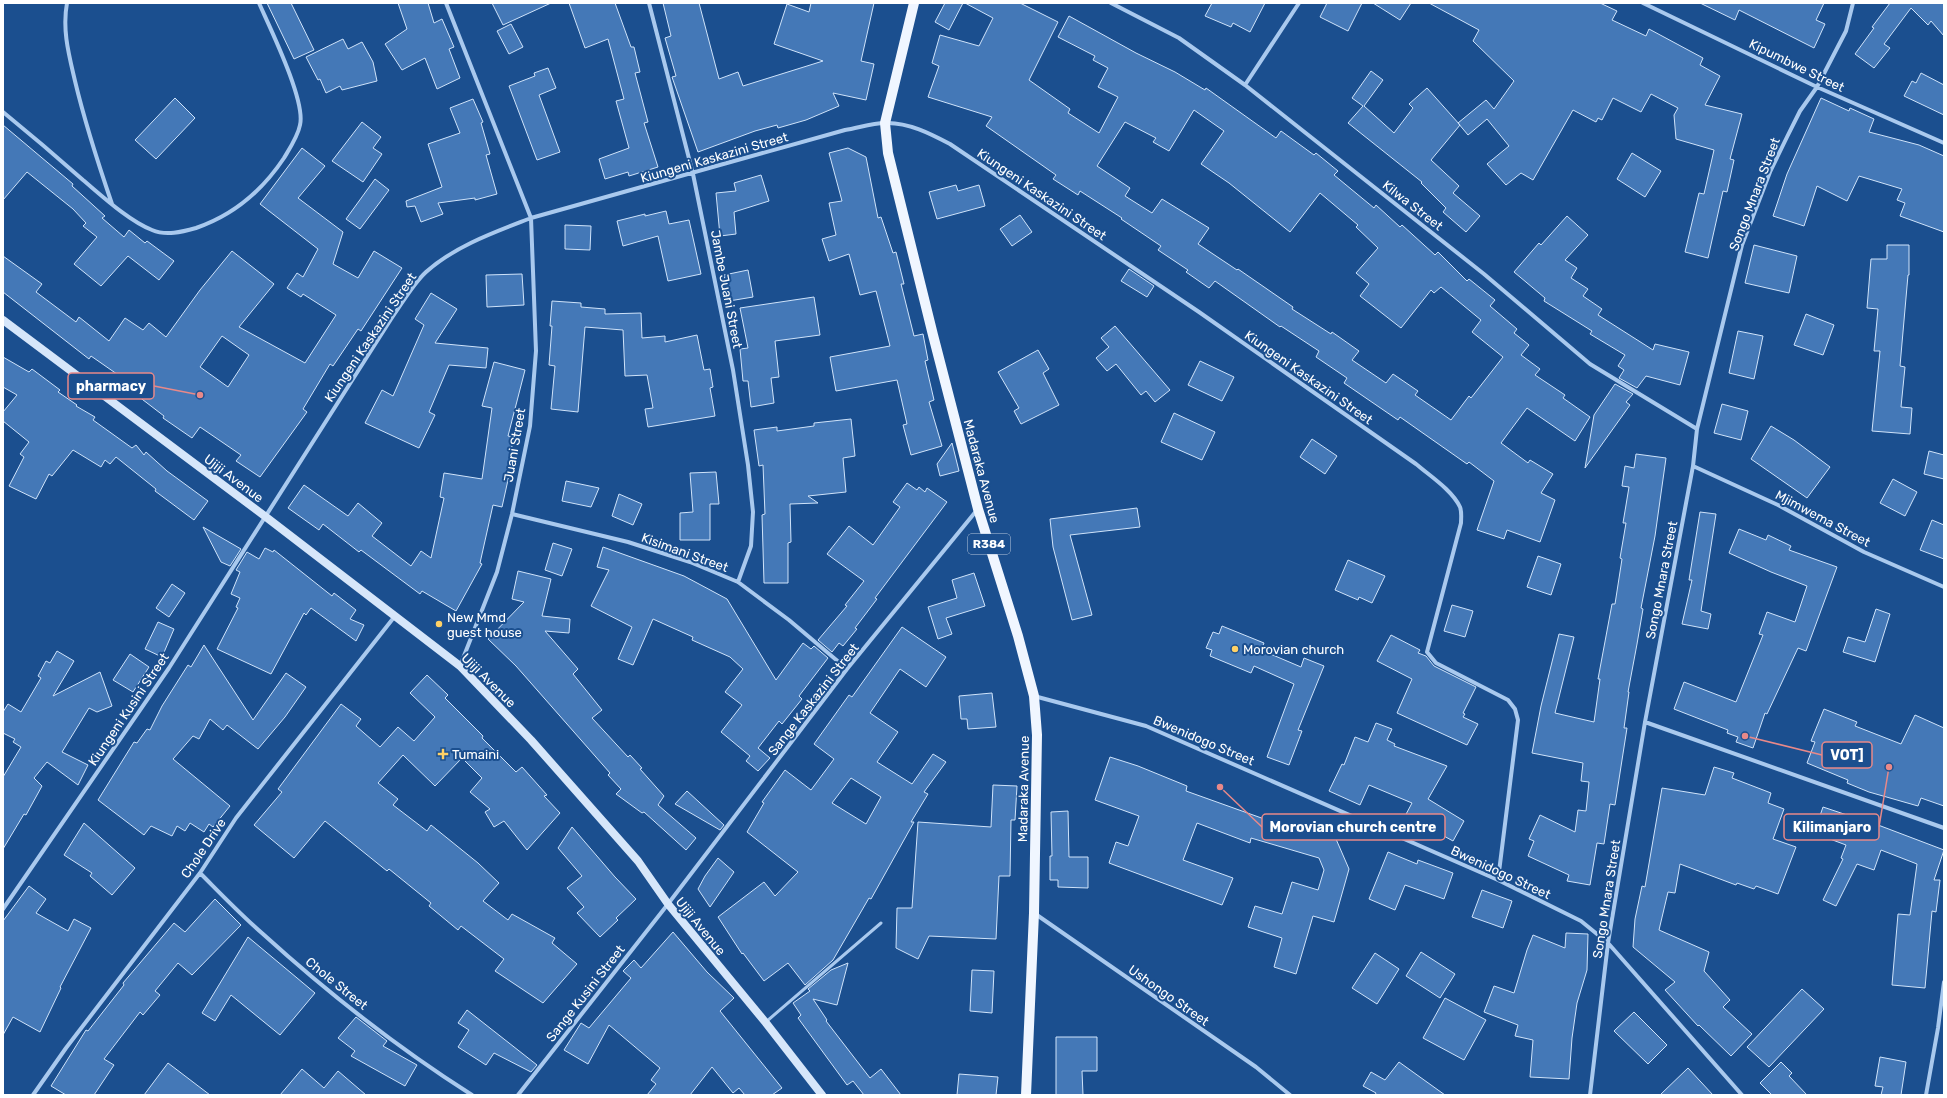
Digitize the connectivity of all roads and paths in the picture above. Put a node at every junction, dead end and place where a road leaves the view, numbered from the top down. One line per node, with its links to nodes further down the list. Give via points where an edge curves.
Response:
1 (67, 3): 17 (street, via 64,16 65,36 71,64 87,130)
2 (259, 3): 17 (street, via 293,83 299,107 300,125 290,148 275,170 255,193 237,208 214,222 183,232 166,234 152,230)
3 (446, 3): 18 (street, Juani Street)
4 (649, 3): 16 (street, Jambe Juani Street)
5 (914, 3): 14 (main road, Madaraka Avenue / R384)
6 (1111, 3): 11 (street, Kilwa Street, via 1179,38)
7 (1299, 3): 11 (street)
8 (1643, 3): 12 (street, Kipumbwe Street)
9 (1859, 3): 10 (street)
10 (1853, 5): 12 (street, Songo Mnara Street, via 1846,31)
11 (1245, 85): 20 (street, Kilwa Street, via 1484,274 1590,364)
12 (1817, 87): 15 (street, Kipumbwe Street); 20 (street, Songo Mnara Street, via 1800,111 1783,144 1742,245)
13 (3, 112): 17 (street)
14 (885, 123): 16 (street, Kiungeni Kaskazini Street, via 845,130); 22 (main road, Madaraka Avenue / R384, via 888,153); 34 (street, Kiungeni Kaskazini Street, via 928,133 950,144 1199,312 1403,455 1441,485 1460,507 1461,523 1428,652 1436,663 1508,700 1515,709 1518,720)
15 (1944, 143)
16 (693, 174): 18 (street, Kiungeni Kaskazini Street); 25 (street, Jambe Juani Street, via 733,370 748,465 753,512 751,546)
17 (113, 206)
18 (531, 218): 23 (street, Juani Street, via 536,351 530,426); 24 (street, Kiungeni Kaskazini Street, via 450,254 425,273 393,316)
19 (3, 320): 24 (main road, Ujiji Avenue)
20 (1697, 429): 21 (street, Songo Mnara Street)
21 (1693, 466): 26 (street, Mjimwema Street, via 1778,505 1864,552); 31 (street, Songo Mnara Street)
22 (978, 509): 29 (street, Sange Kaskazini Street); 30 (main road, Madaraka Avenue / R384)
23 (512, 514): 25 (street, Kisimani Street, via 628,542 690,562); 28 (street, Juani Street, via 497,572)
24 (266, 517): 27 (main road, Ujiji Avenue); 36 (street, Kiungeni Kusini Street, via 169,668)
25 (738, 582): 29 (street, Kisimani Street, via 789,620)
26 (1944, 587)
27 (394, 616): 28 (main road, Ujiji Avenue); 33 (street, Chole Drive, via 236,818)
28 (460, 666): 35 (main road, Ujiji Avenue, via 577,791 638,861)
29 (847, 669): 35 (street, Sange Kaskazini Street)
30 (1034, 696): 34 (street, Bwenidogo Street, via 1146,726); 37 (main road, Madaraka Avenue / R384, via 1037,735)
31 (1645, 722): 32 (street); 39 (street, Songo Mnara Street)
32 (1944, 828)
33 (200, 873): 44 (street, Chole Drive); 45 (street, Chole Street, via 262,934 330,992 426,1065)
34 (1498, 880): 39 (street, Bwenidogo Street, via 1580,921)
35 (668, 904): 41 (main road, Ujiji Avenue); 46 (street, Sange Kusini Street)
36 (3, 909)
37 (1034, 913): 48 (main road, Madaraka Avenue / R384); 49 (street, Ushongo Street, via 1256,1067)
38 (881, 923): 41 (lane)
39 (1608, 943): 50 (street, Songo Mnara Street); 51 (street, Bwenidogo Street)
40 (1944, 982): 42 (street)
41 (766, 1023): 47 (main road, Ujiji Avenue)
42 (1938, 1028): 43 (street); 52 (street)
43 (1944, 1030)
44 (33, 1095)
45 (472, 1095)
46 (518, 1095)
47 (822, 1095)
48 (1026, 1095)
49 (1290, 1095)
50 (1590, 1095)
51 (1742, 1095)
52 (1926, 1095)

